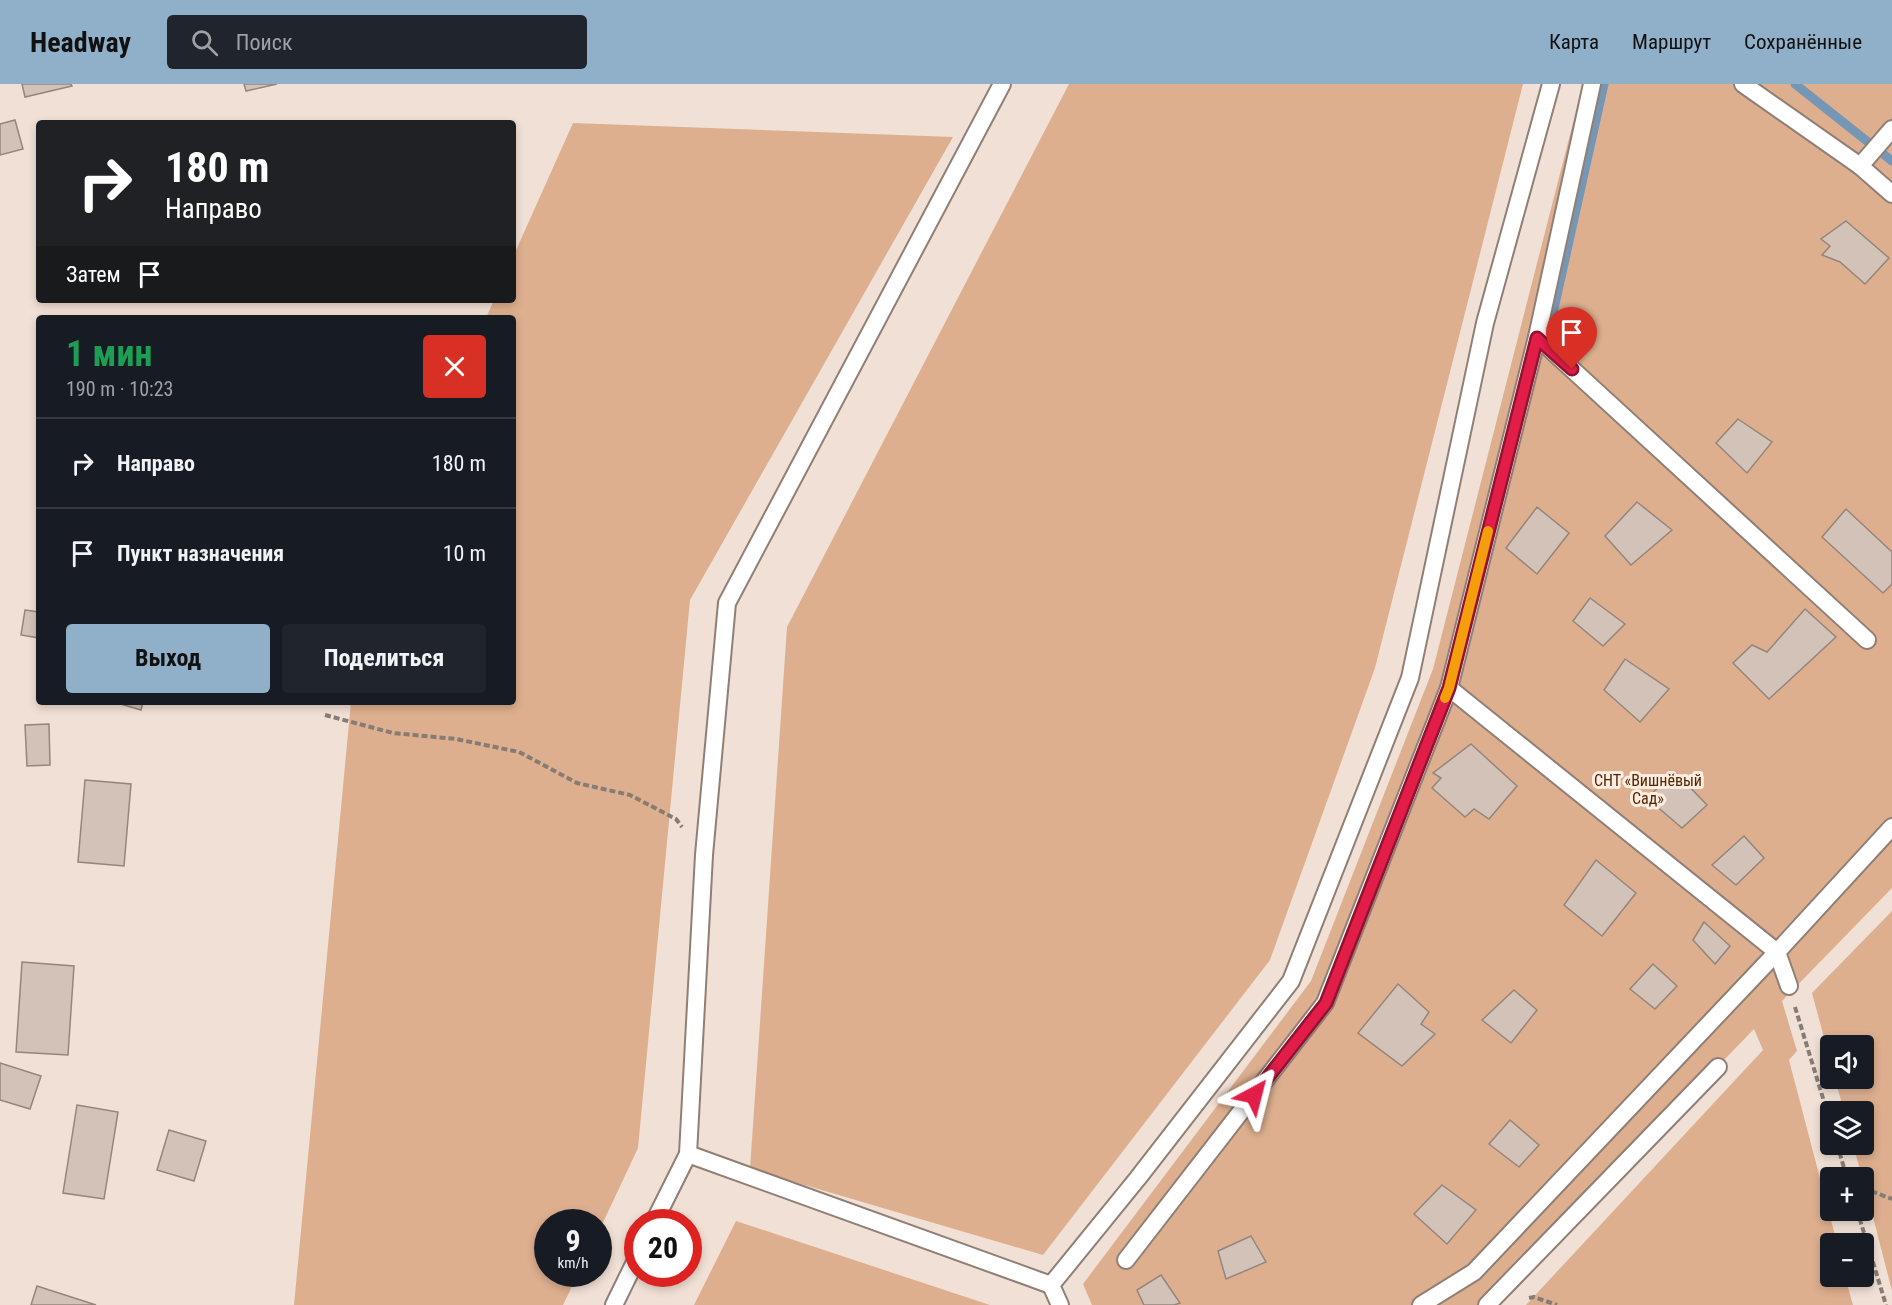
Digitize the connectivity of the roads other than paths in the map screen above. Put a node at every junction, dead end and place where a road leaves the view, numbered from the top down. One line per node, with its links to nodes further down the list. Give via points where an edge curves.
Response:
1 (1002, 84): 15 (lane, via 727,603 704,855)
2 (1551, 84): 19 (lane, via 1485,323 1410,678 1291,981)
3 (1592, 84): 8 (lane)
4 (1743, 84): 6 (lane)
5 (1892, 129): 6 (lane)
6 (1860, 166): 7 (lane)
7 (1892, 194)
8 (1537, 338): 9 (lane); 10 (lane)
9 (1867, 640)
10 (1449, 688): 12 (lane); 17 (lane, via 1326,1003)
11 (1892, 827): 12 (lane)
12 (1777, 952): 13 (lane); 22 (lane, via 1474,1272)
13 (1789, 986)
14 (1718, 1067): 23 (lane)
15 (688, 1154): 16 (lane); 19 (lane)
16 (660, 1209)
17 (1126, 1260)
18 (624, 1285): 20 (lane)
19 (1051, 1285): 21 (lane)
20 (614, 1305)
21 (1060, 1305)
22 (1421, 1305)
23 (1487, 1305)

